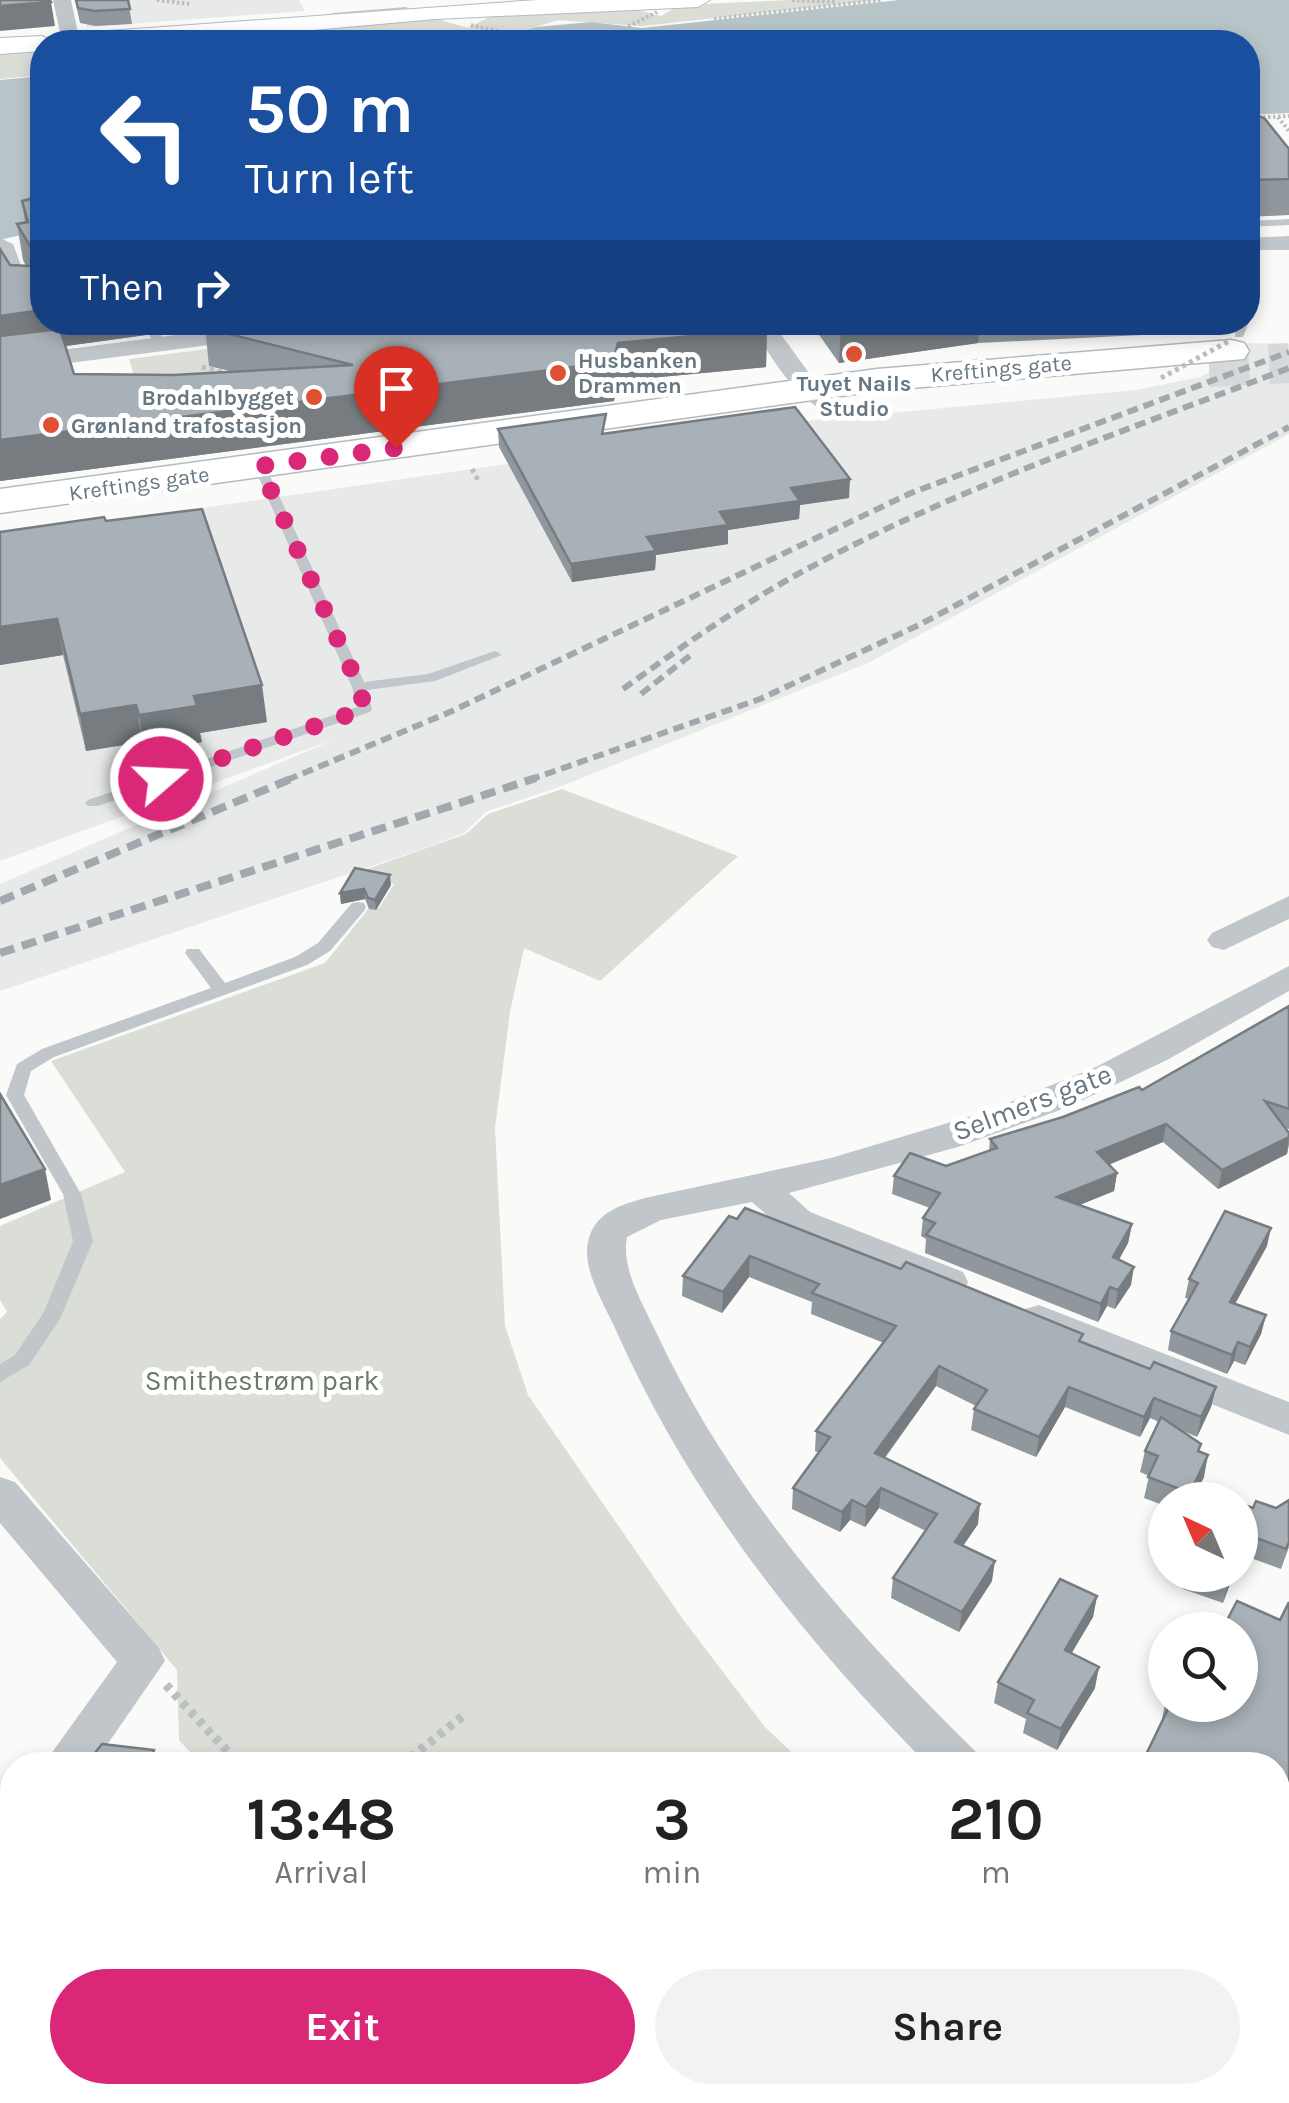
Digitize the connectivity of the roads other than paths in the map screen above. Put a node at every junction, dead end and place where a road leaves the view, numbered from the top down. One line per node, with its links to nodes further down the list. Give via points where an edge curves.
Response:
1 (62, 0): 3 (street)
2 (698, 0): 4 (street)
3 (67, 30)
4 (241, 30)
5 (30, 45): 6 (street)
6 (0, 46)
7 (1289, 222): 8 (lane)
8 (1260, 223)
9 (8, 242): 12 (street, via 15,281)
10 (1289, 243): 11 (street)
11 (1260, 244)
12 (28, 295)
13 (149, 335): 17 (street)
14 (772, 335): 18 (street)
15 (794, 335): 18 (street)
16 (1231, 343): 18 (main road, Kreftings gate)
17 (0, 366)
18 (824, 394): 19 (main road, Kreftings gate)
19 (265, 476): 20 (main road, Kreftings gate); 21 (main road, Kreftings gate); 23 (lane)
20 (0, 501)
21 (0, 524)
22 (495, 655): 23 (lane, via 430,678)
23 (359, 687): 24 (lane, via 365,709)
24 (93, 803)
25 (1289, 906): 27 (street)
26 (358, 907): 30 (lane, via 301,961)
27 (1224, 940)
28 (193, 953): 30 (lane)
29 (1289, 977): 31 (street, Selmers gate, via 1108,1075 1045,1101 911,1148)
30 (222, 990): 34 (lane, via 23,1068 14,1096 72,1194 83,1240 53,1314 22,1360)
31 (760, 1188): 32 (street, via 797,1221); 38 (street, Selmers gate, via 658,1207 623,1221 607,1247 614,1282 672,1407 756,1538 855,1659)
32 (974, 1292)
33 (1011, 1308): 35 (street)
34 (0, 1374)
35 (1289, 1420)
36 (0, 1494): 37 (street, via 144,1661)
37 (76, 1752)
38 (946, 1752)

